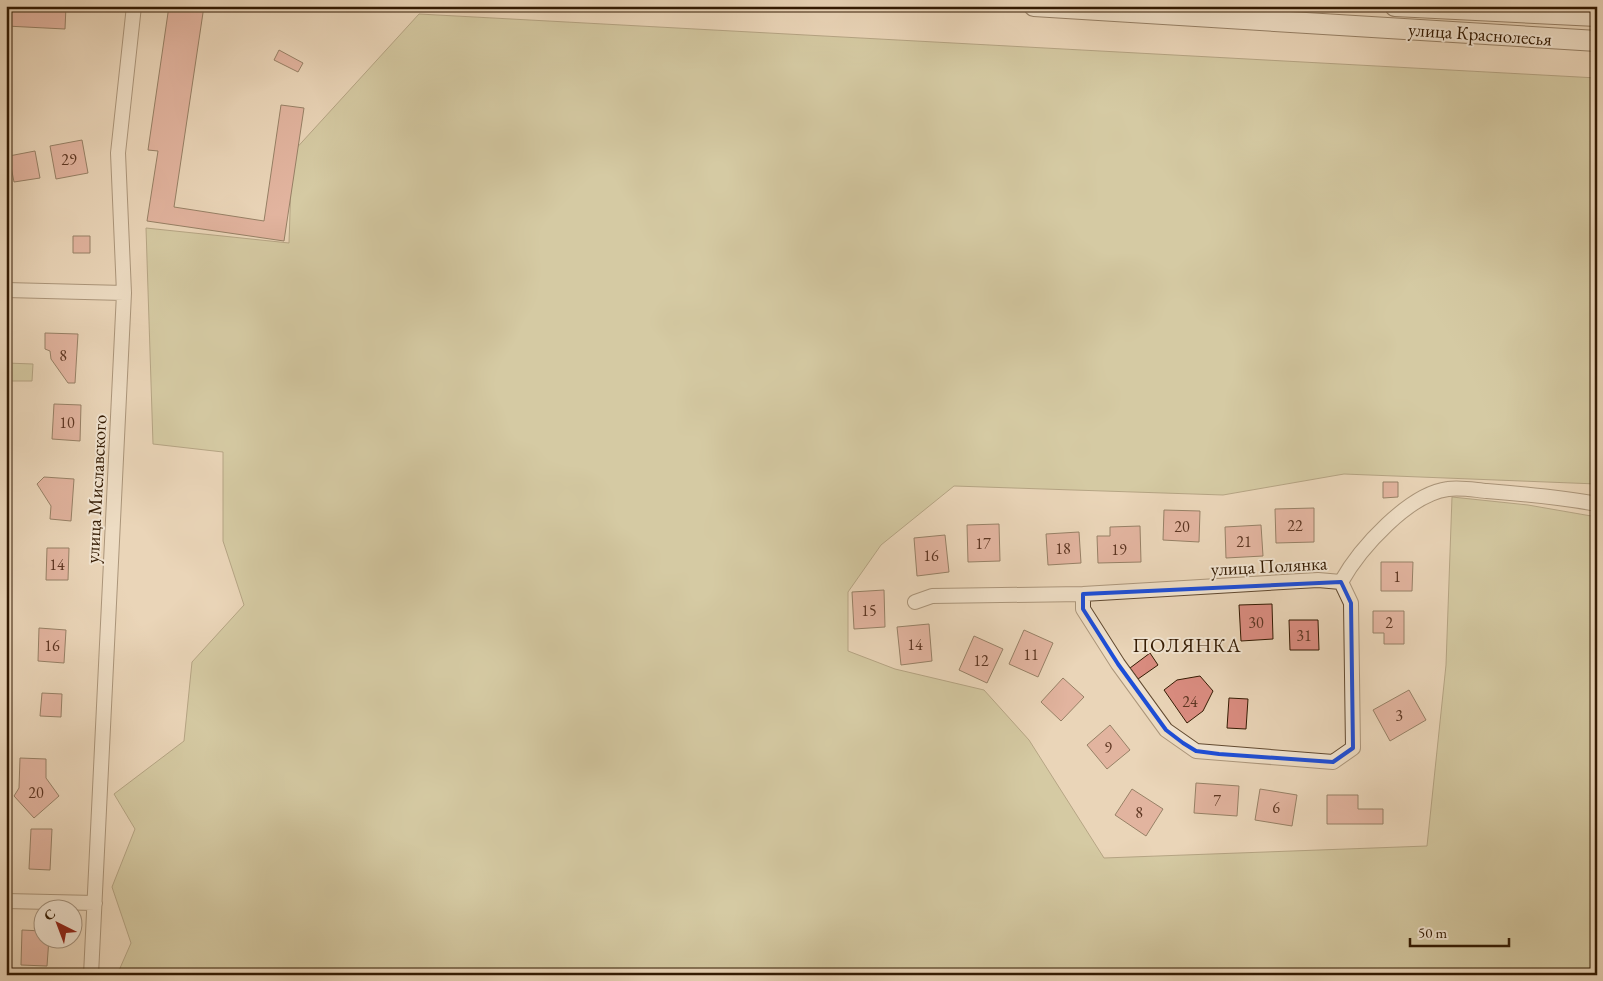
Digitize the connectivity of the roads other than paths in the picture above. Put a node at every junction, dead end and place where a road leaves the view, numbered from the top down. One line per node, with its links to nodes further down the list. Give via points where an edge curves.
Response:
1 (134, 6): 7 (street, улица Миславского, via 118,153)
2 (1034, 6): 5 (street, улица Краснолесья)
3 (1395, 6): 4 (street, улица Краснолесья)
4 (1597, 16)
5 (1597, 41)
6 (6, 290): 7 (street)
7 (124, 293): 13 (street, улица Миславского)
8 (1597, 504): 9 (street, улица Полянка, via 1561,497 1449,488 1423,497 1401,513 1352,564)
9 (1341, 582): 10 (street, улица Полянка, via 1318,580); 10 (street, via 1350,603 1353,748 1333,762 1196,751 1166,730 1118,664 1083,609)
10 (1083, 594): 11 (street, улица Полянка, via 932,596)
11 (915, 602)
12 (6, 901): 13 (street)
13 (95, 903): 14 (street, улица Миславского)
14 (91, 975)

